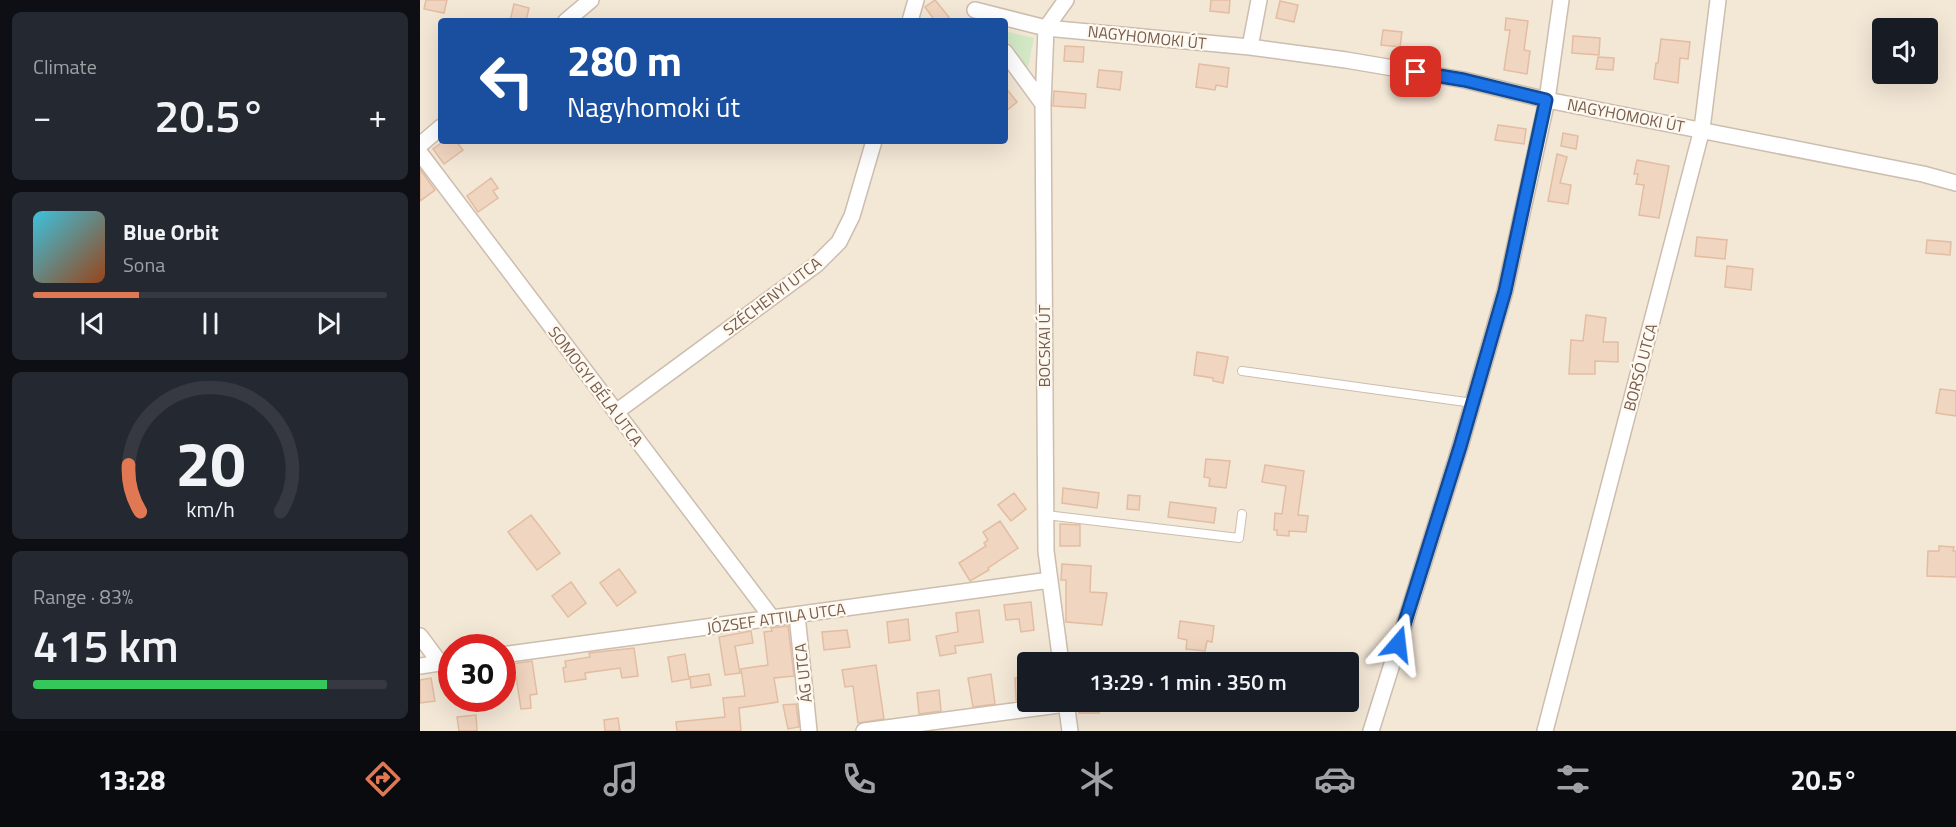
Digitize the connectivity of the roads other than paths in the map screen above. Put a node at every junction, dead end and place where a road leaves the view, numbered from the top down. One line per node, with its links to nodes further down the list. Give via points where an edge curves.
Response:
1 (591, 0): 8 (street)
2 (916, 0): 9 (street)
3 (1066, 0): 12 (street)
4 (1259, 0): 13 (street)
5 (1561, 0): 15 (street)
6 (1718, 0): 17 (street, BORSÓ UTCA)
7 (975, 10): 10 (street, NAGYHOMOKI ÚT)
8 (570, 18)
9 (911, 18)
10 (1007, 18)
11 (1008, 18): 12 (street, NAGYHOMOKI ÚT)
12 (1046, 28): 13 (street, NAGYHOMOKI ÚT); 16 (street, BOCSKAI ÚT)
13 (1250, 47): 15 (street, NAGYHOMOKI ÚT, via 1464,80)
14 (1008, 56): 16 (street)
15 (1546, 100): 17 (street, NAGYHOMOKI ÚT); 24 (street, via 1505,291)
16 (1042, 104): 27 (street, BOCSKAI ÚT)
17 (1702, 129): 22 (street, NAGYHOMOKI ÚT); 43 (street, BORSÓ UTCA)
18 (438, 130): 20 (street)
19 (873, 144): 25 (street, SZÉCHENYI UTCA, via 852,216 839,242 817,264)
20 (420, 145)
21 (420, 153): 25 (street, SOMOGYI BÉLA UTCA)
22 (1956, 183)
23 (1242, 371): 24 (lane)
24 (1473, 403): 42 (street)
25 (616, 412): 30 (street, SOMOGYI BÉLA UTCA)
26 (1242, 514): 27 (lane, via 1239,538)
27 (1046, 515): 28 (street, BOCSKAI ÚT)
28 (1050, 580): 29 (street, JÓZSEF ATTILA UTCA); 32 (street, BOCSKAI ÚT)
29 (797, 615): 30 (street, JÓZSEF ATTILA UTCA); 39 (street, ÁG UTCA)
30 (772, 618): 33 (street, JÓZSEF ATTILA UTCA)
31 (420, 636): 34 (street)
32 (1060, 652)
33 (516, 653)
34 (438, 654)
35 (438, 663): 36 (street)
36 (420, 666)
37 (1017, 710): 40 (street)
38 (1067, 712): 41 (street)
39 (809, 731)
40 (864, 731)
41 (1070, 731)
42 (1371, 731)
43 (1545, 731)

